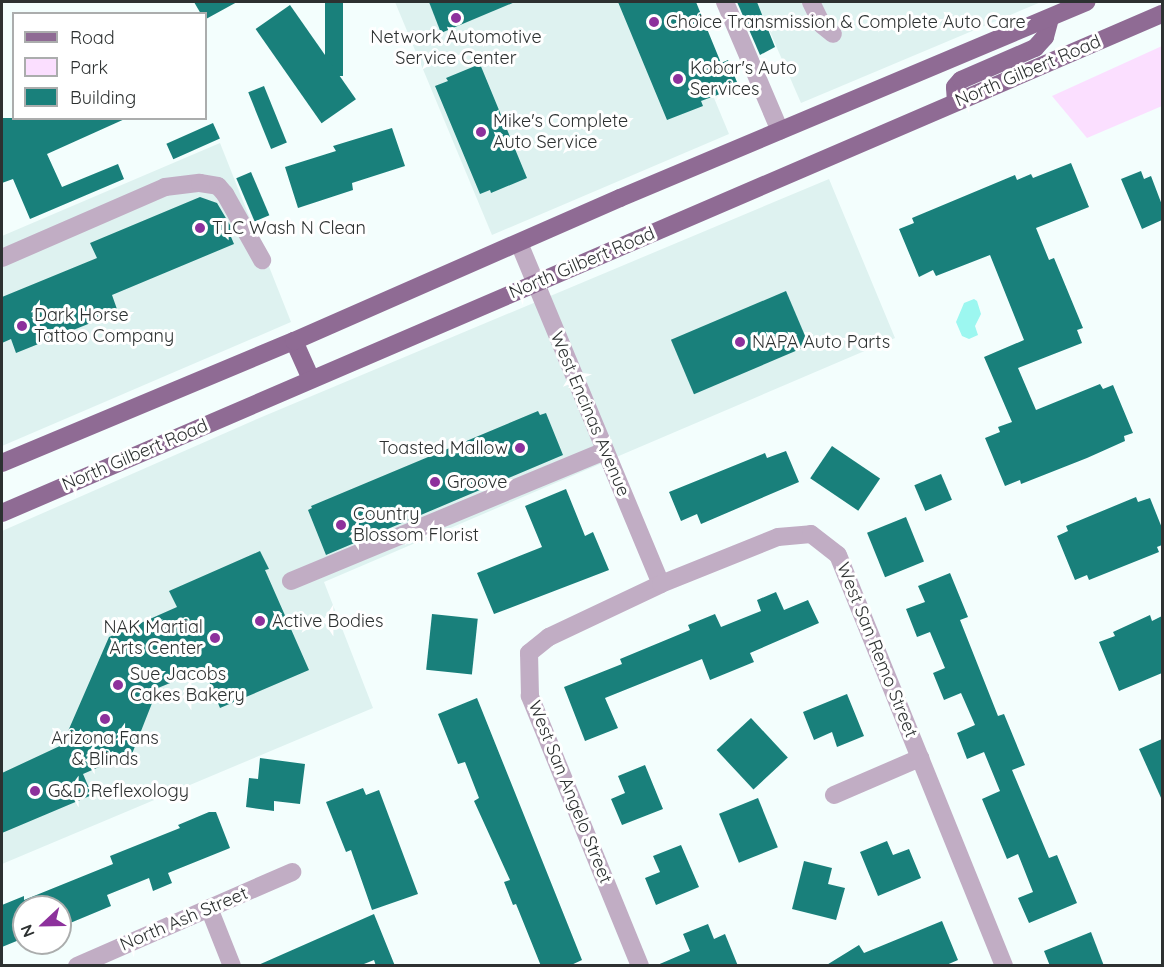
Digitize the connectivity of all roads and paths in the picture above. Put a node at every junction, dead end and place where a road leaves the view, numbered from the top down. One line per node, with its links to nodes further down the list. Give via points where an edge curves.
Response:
1 (725, 2): 8 (street)
2 (811, 2): 6 (street, via 822,25)
3 (1086, 2): 5 (main road)
4 (1162, 14): 7 (main road, North Gilbert Road)
5 (1050, 18): 7 (main road, via 1045,37 1035,48 961,80 955,87); 8 (main road)
6 (833, 34)
7 (956, 102): 12 (main road, North Gilbert Road)
8 (780, 131): 9 (main road)
9 (519, 243): 12 (street, West Encinas Avenue); 13 (main road)
10 (2, 258): 11 (street, via 165,187 200,183 218,186 225,194)
11 (262, 260)
12 (536, 283): 14 (main road, North Gilbert Road); 15 (street, West Encinas Avenue)
13 (294, 341): 14 (main road); 16 (main road)
14 (310, 380): 17 (main road, North Gilbert Road)
15 (605, 451): 18 (street); 19 (street, West Encinas Avenue)
16 (2, 463)
17 (2, 513)
18 (291, 580)
19 (661, 584): 20 (street, West San Remo Street, via 778,537 811,534 838,555); 26 (street, West San Angelo Street, via 549,637 529,653 530,696)
20 (920, 758): 21 (street, West San Remo Street); 27 (street, West San Remo Street)
21 (834, 795)
22 (292, 872): 23 (street, North Ash Street)
23 (208, 908): 24 (street, North Ash Street); 25 (street)
24 (77, 966)
25 (232, 966)
26 (640, 966)
27 (1004, 966)

